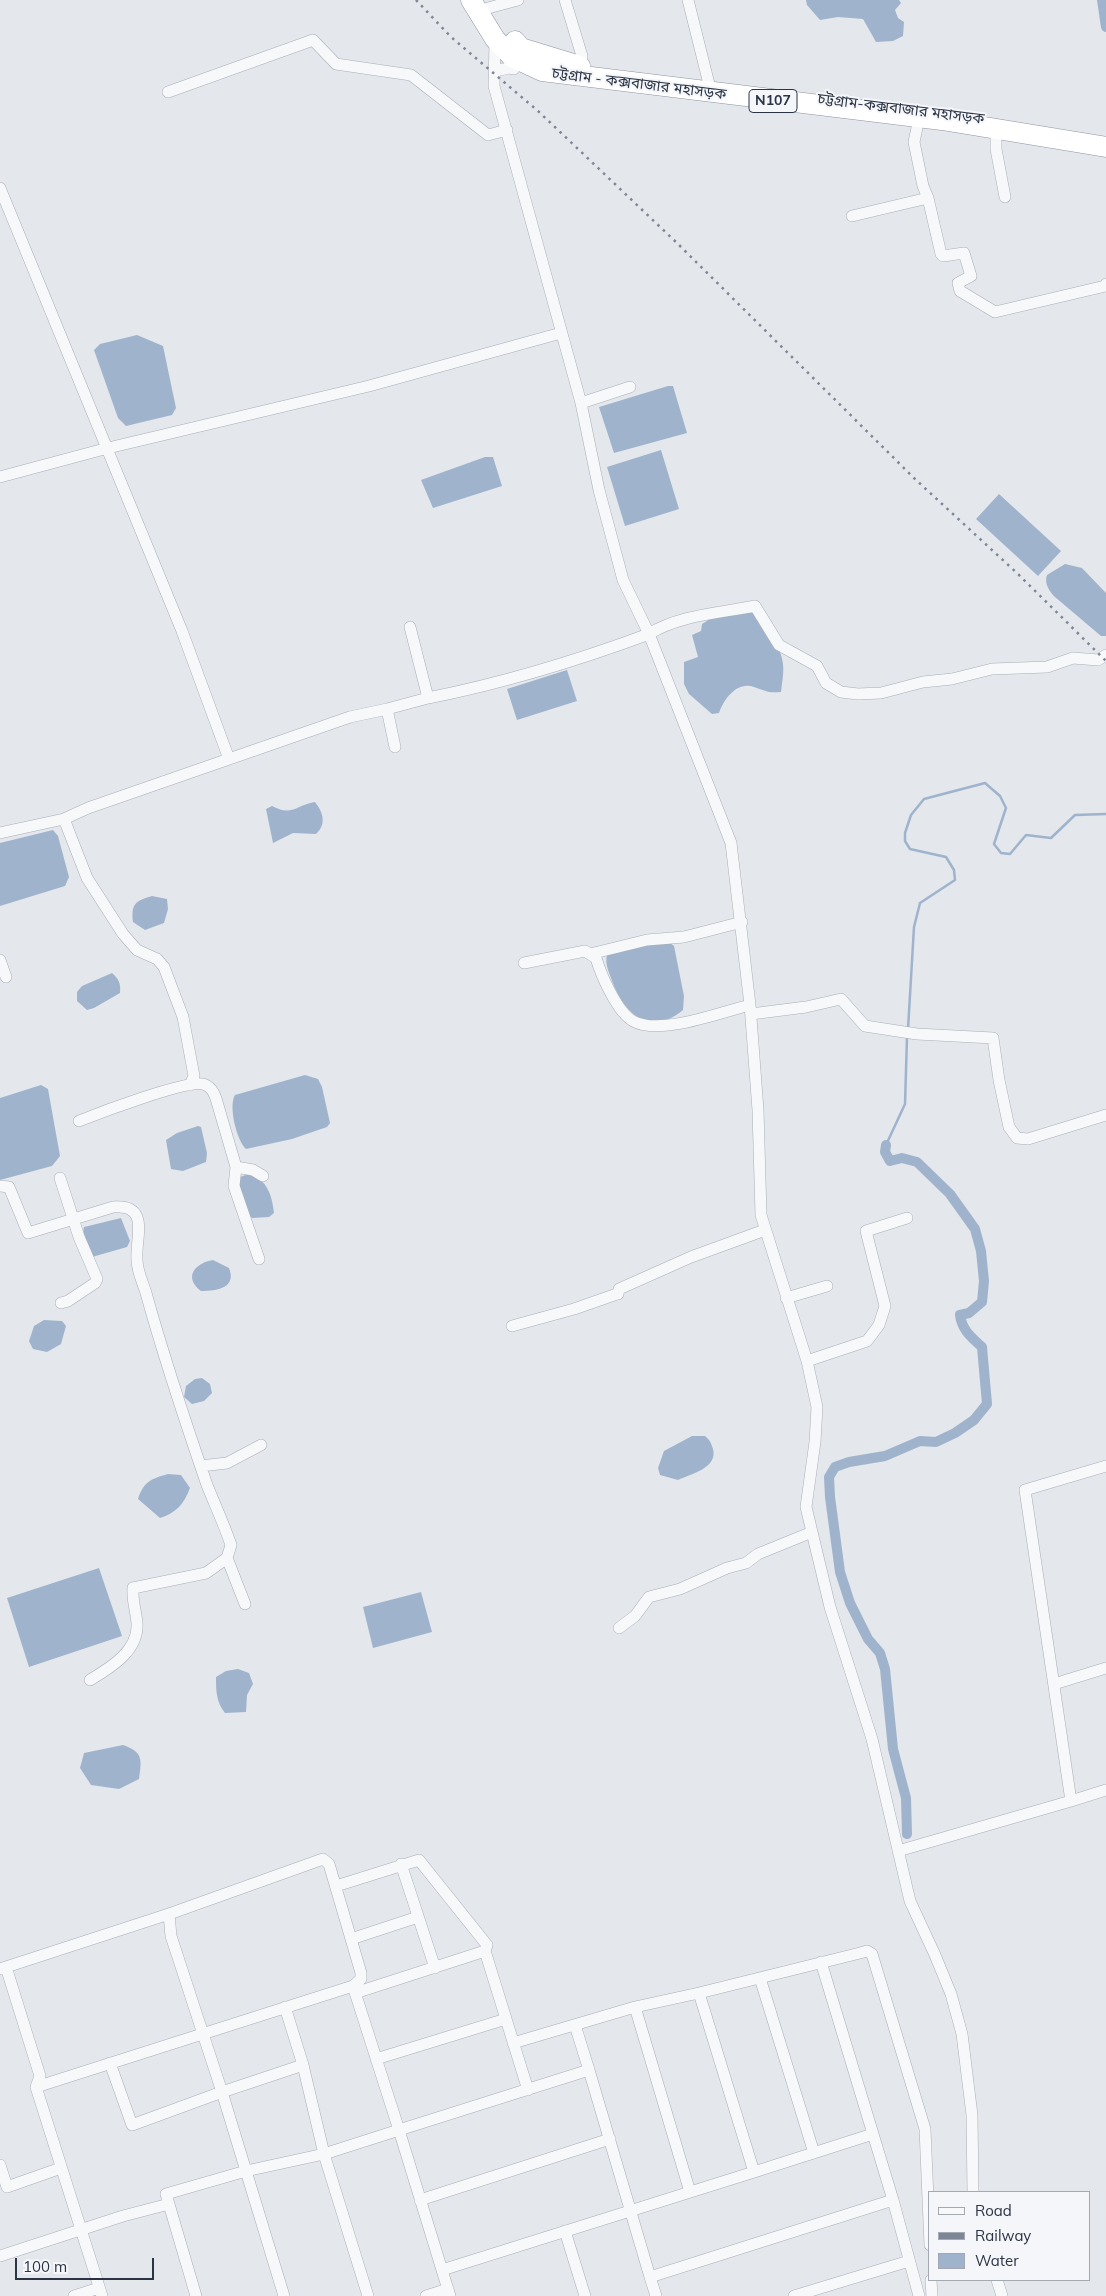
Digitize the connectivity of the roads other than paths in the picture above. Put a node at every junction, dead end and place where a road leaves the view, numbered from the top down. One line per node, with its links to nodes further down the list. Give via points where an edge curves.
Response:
1 (518, 0): 4 (street)
2 (565, 0): 6 (street, via 582,56)
3 (688, 0): 9 (street)
4 (480, 5): 5 (highway, চট্টগ্রাম - কক্সবাজার মহাসড়ক / N107); 6 (highway, চট্টগ্রাম-কক্সবাজার মহাসড়ক / N107, via 521,48)
5 (495, 39): 8 (street); 11 (highway, চট্টগ্রাম - কক্সবাজার মহাসড়ক / N107, via 512,56 542,72)
6 (581, 66): 9 (highway, চট্টগ্রাম-কক্সবাজার মহাসড়ক / N107)
7 (514, 69): 8 (street)
8 (495, 71): 13 (street, via 494,86)
9 (709, 84): 14 (highway, চট্টগ্রাম-কক্সবাজার মহাসড়ক / N107)
10 (168, 92): 13 (street, via 313,40 336,64 411,75 488,135)
11 (919, 118): 12 (highway, চট্টগ্রাম - কক্সবাজার মহাসড়ক / N107); 18 (street, via 914,142)
12 (996, 128): 15 (highway, চট্টগ্রাম - কক্সবাজার মহাসড়ক / N107); 17 (street, via 996,149)
13 (507, 130): 21 (street)
14 (1106, 137)
15 (1106, 147)
16 (0, 188): 24 (street)
17 (1005, 197)
18 (928, 198): 19 (street); 20 (street, via 942,255 965,254 971,276 959,287 995,312)
19 (852, 216)
20 (1106, 284)
21 (561, 334): 23 (street); 24 (street, via 369,386)
22 (630, 387): 23 (street)
23 (581, 403): 27 (street, via 599,490 623,580)
24 (108, 448): 25 (street); 32 (street, via 182,631)
25 (0, 477)
26 (410, 626): 29 (street)
27 (649, 634): 28 (street, via 691,618 756,606 780,645 817,666 826,684 841,692 858,694 881,693 992,669 1047,667 1073,658 1098,660); 29 (street, via 532,674); 35 (street, via 731,843)
28 (1106, 655)
29 (428, 698): 30 (street)
30 (388, 709): 31 (street); 32 (street, via 350,717)
31 (395, 747)
32 (229, 759): 33 (street)
33 (64, 818): 34 (street); 41 (street, via 87,878 124,934 137,950 157,959 164,967 183,1017 194,1076)
34 (0, 833)
35 (742, 922): 36 (street, via 684,937 648,940); 40 (street)
36 (590, 954): 38 (street, via 585,951); 40 (street, via 596,958 601,974 623,1012 646,1026)
37 (0, 960): 39 (street)
38 (524, 963)
39 (6, 978)
40 (750, 1010): 42 (street, via 806,1007 840,999 865,1026 917,1034 993,1038 998,1080 1009,1127 1017,1138 1028,1138); 50 (street, via 758,1110 761,1215)
41 (190, 1085): 43 (street); 44 (street, via 202,1084 215,1094)
42 (1106, 1115)
43 (79, 1121)
44 (236, 1168): 45 (street, via 253,1170); 51 (street, via 234,1186)
45 (264, 1176)
46 (60, 1178): 49 (street)
47 (0, 1186): 49 (street, via 10,1187 28,1233)
48 (907, 1218): 56 (street, via 866,1231 885,1306 879,1326 867,1341)
49 (74, 1219): 54 (street, via 97,1281); 58 (street, via 124,1206 137,1216 140,1228 137,1261)
50 (765, 1230): 53 (street); 55 (street, via 691,1257 619,1289 618,1294)
51 (259, 1259)
52 (827, 1286): 53 (street)
53 (786, 1298): 56 (street)
54 (61, 1303)
55 (512, 1326)
56 (807, 1361): 60 (street, via 818,1407 806,1507)
57 (261, 1445): 58 (street, via 227,1463)
58 (201, 1466): 61 (street, via 231,1545)
59 (1106, 1466): 66 (street, via 1025,1490)
60 (812, 1532): 63 (street, via 758,1554 746,1563 680,1589 649,1597 635,1616); 69 (street, via 830,1607 872,1739)
61 (227, 1558): 62 (street); 65 (street, via 206,1573 134,1588 138,1625 135,1639 120,1660)
62 (245, 1604)
63 (619, 1628)
64 (1106, 1668): 66 (street)
65 (90, 1680)
66 (1054, 1684): 68 (street)
67 (1106, 1790): 68 (street)
68 (1071, 1801): 69 (street)
69 (898, 1851): 105 (street, via 910,1901 951,1994 962,2034 972,2115)
70 (401, 1864): 71 (street); 73 (street); 75 (street, via 422,1861 487,1945)
71 (336, 1886): 72 (street, via 329,1864 324,1859); 74 (street)
72 (169, 1914): 77 (street); 86 (street, via 171,1936)
73 (418, 1917): 74 (street); 78 (street)
74 (351, 1939): 80 (street, via 361,1973)
75 (485, 1951): 78 (street); 84 (street)
76 (821, 1962): 79 (street); 96 (street); 107 (street, via 867,1951 874,1957 925,2129)
77 (3, 1968): 92 (street, via 40,2076)
78 (435, 1968): 80 (street)
79 (760, 1978): 81 (street); 98 (street)
80 (354, 1990): 82 (street); 88 (street)
81 (699, 1993): 83 (street); 103 (street)
82 (285, 2007): 86 (street); 90 (street)
83 (635, 2007): 85 (street); 106 (street)
84 (506, 2019): 87 (street); 88 (street)
85 (575, 2025): 87 (street); 91 (street)
86 (204, 2033): 89 (street); 94 (street)
87 (513, 2043): 93 (street)
88 (376, 2059): 95 (street)
89 (110, 2063): 92 (street); 94 (street, via 132,2125)
90 (303, 2065): 94 (street); 99 (street)
91 (589, 2070): 93 (street); 97 (street)
92 (36, 2086): 101 (street)
93 (528, 2090): 95 (street)
94 (222, 2092): 102 (street)
95 (398, 2130): 99 (street); 108 (street)
96 (873, 2134): 98 (street); 109 (street)
97 (610, 2139): 108 (street); 111 (street)
98 (814, 2153): 103 (street)
99 (324, 2154): 102 (street); 125 (street)
100 (0, 2165): 104 (street)
101 (61, 2168): 104 (street); 112 (street)
102 (246, 2171): 110 (street, via 166,2194); 124 (street)
103 (754, 2172): 106 (street)
104 (3, 2188)
105 (973, 2191)
106 (690, 2192): 111 (street)
107 (928, 2198)
108 (420, 2200): 116 (street)
109 (893, 2200): 115 (street); 117 (street)
110 (169, 2204): 112 (street); 123 (street)
111 (632, 2210): 113 (street); 117 (street)
112 (81, 2229): 114 (street); 120 (street)
113 (565, 2231): 116 (street); 127 (street)
114 (0, 2256)
115 (909, 2261): 129 (street); 130 (street)
116 (442, 2270): 121 (street)
117 (650, 2277): 128 (street)
118 (931, 2281): 131 (street)
119 (997, 2281): 132 (street)
120 (101, 2292): 122 (street)
121 (449, 2293): 126 (street)
122 (74, 2296)
123 (196, 2296)
124 (284, 2296)
125 (368, 2296)
126 (426, 2296)
127 (585, 2296)
128 (656, 2296)
129 (794, 2296)
130 (919, 2296)
131 (932, 2296)
132 (1002, 2296)

